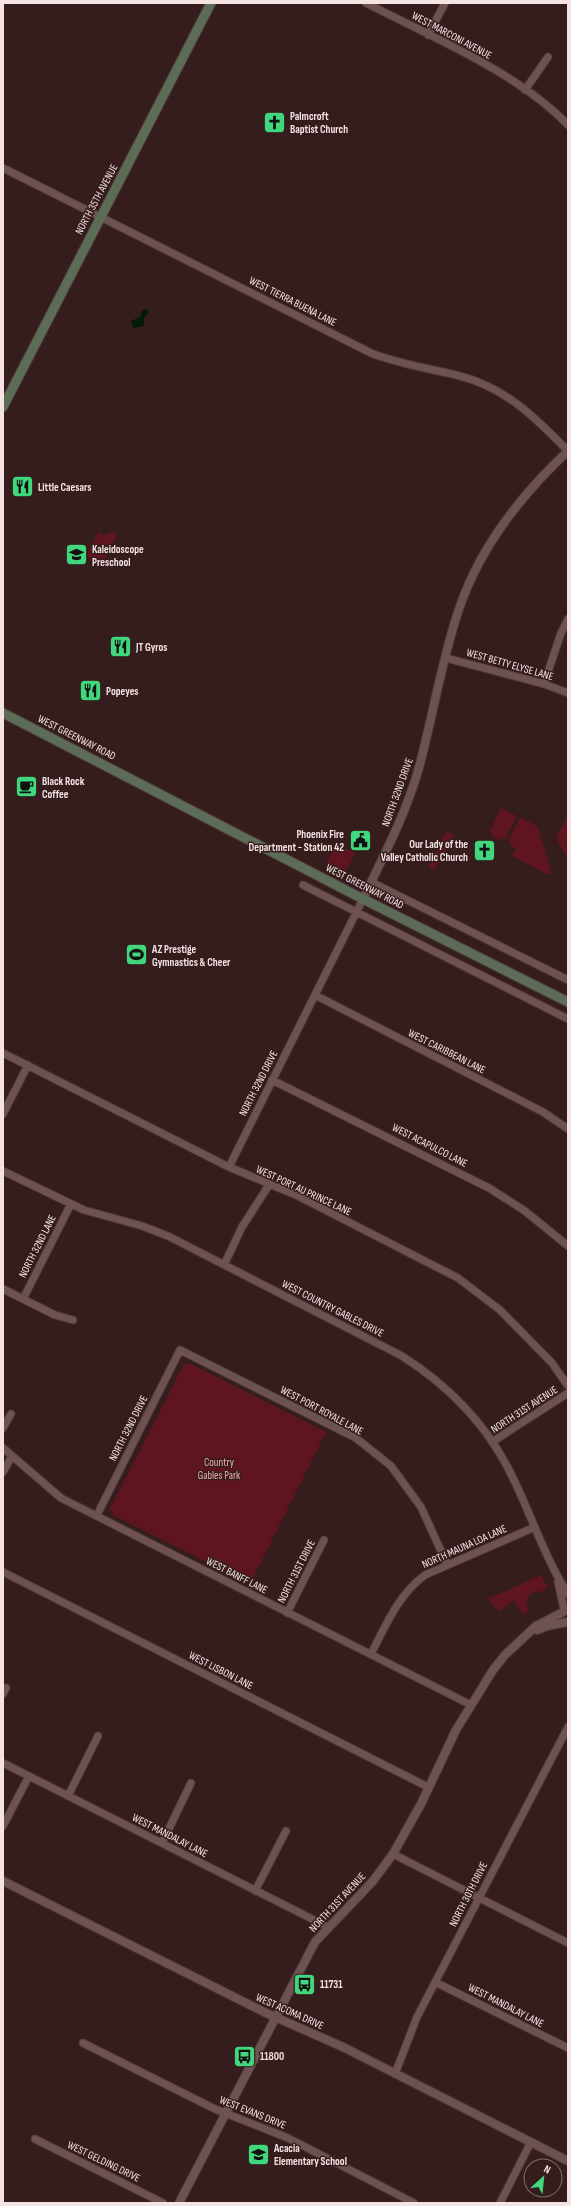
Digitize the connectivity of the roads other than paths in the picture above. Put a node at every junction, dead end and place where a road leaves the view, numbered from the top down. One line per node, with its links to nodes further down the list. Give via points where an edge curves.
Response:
1 (211, 3): 9 (main road, NORTH 35TH AVENUE)
2 (366, 3): 4 (street, WEST MARCONI AVENUE)
3 (445, 3): 4 (street)
4 (428, 35): 6 (street, WEST MARCONI AVENUE, via 487,66)
5 (548, 57): 6 (street)
6 (525, 90): 7 (street, WEST MARCONI AVENUE)
7 (568, 125)
8 (3, 168): 9 (street, WEST TIERRA BUENA LANE)
9 (100, 216): 10 (main road, NORTH 35TH AVENUE); 11 (street, WEST TIERRA BUENA LANE, via 371,353 457,375 490,387 523,407)
10 (3, 407)
11 (568, 451): 13 (street, NORTH 32ND DRIVE, via 534,484 492,541 472,576 459,609)
12 (568, 619): 14 (street)
13 (446, 658): 14 (street, WEST BETTY ELYSE LANE); 17 (street, NORTH 32ND DRIVE, via 414,782)
14 (544, 684): 15 (street, WEST BETTY ELYSE LANE)
15 (568, 693)
16 (3, 713): 19 (main road, WEST GREENWAY ROAD)
17 (371, 882): 19 (street, NORTH 32ND DRIVE); 21 (street, WEST GREENWAY ROAD)
18 (303, 885): 20 (street)
19 (363, 899): 20 (street, NORTH 32ND DRIVE); 23 (main road, WEST GREENWAY ROAD)
20 (356, 913): 22 (street, NORTH 32ND DRIVE); 24 (street)
21 (568, 980)
22 (315, 995): 27 (street, NORTH 32ND DRIVE); 29 (street, WEST CARIBBEAN LANE, via 543,1112)
23 (568, 1002)
24 (568, 1019)
25 (3, 1053): 26 (street, WEST PORT AU PRINCE LANE)
26 (28, 1065): 28 (street); 30 (street, WEST PORT AU PRINCE LANE)
27 (272, 1080): 30 (street, NORTH 32ND DRIVE); 34 (street, WEST ACAPULCO LANE, via 489,1188 525,1211)
28 (3, 1114)
29 (568, 1129)
30 (229, 1167): 32 (street, WEST PORT AU PRINCE LANE)
31 (3, 1170): 33 (street, WEST COUNTRY GABLES DRIVE)
32 (269, 1185): 35 (street, via 242,1227); 40 (street, WEST PORT AU PRINCE LANE, via 296,1195 458,1278 500,1310 552,1363)
33 (71, 1204): 35 (street, WEST COUNTRY GABLES DRIVE, via 168,1236); 37 (street, NORTH 32ND LANE)
34 (568, 1246)
35 (224, 1265): 44 (street, WEST COUNTRY GABLES DRIVE, via 402,1356 424,1370 473,1416)
36 (3, 1289): 37 (street)
37 (23, 1299): 38 (street, via 55,1315)
38 (72, 1320)
39 (180, 1350): 48 (street, NORTH 32ND DRIVE); 51 (street, WEST PORT ROYALE LANE, via 356,1438 391,1466 422,1508)
40 (568, 1386)
41 (568, 1393): 44 (street, NORTH 31ST AVENUE)
42 (12, 1414): 43 (street)
43 (3, 1428)
44 (492, 1442): 49 (street, WEST COUNTRY GABLES DRIVE, via 513,1477)
45 (3, 1448): 46 (street, WEST BANFF LANE)
46 (12, 1456): 47 (street); 48 (street, WEST BANFF LANE, via 61,1498)
47 (3, 1472)
48 (97, 1515): 56 (street, WEST BANFF LANE)
49 (535, 1527): 51 (street, NORTH MAUNA LOA LANE); 53 (street, WEST COUNTRY GABLES DRIVE)
50 (324, 1540): 56 (street, NORTH 31ST DRIVE)
51 (447, 1564): 59 (street, NORTH MAUNA LOA LANE, via 425,1575 404,1594)
52 (3, 1572): 66 (street, WEST LISBON LANE)
53 (556, 1576): 54 (street, WEST COUNTRY GABLES DRIVE); 55 (street, WEST COUNTRY GABLES DRIVE)
54 (568, 1594)
55 (565, 1608): 57 (street, via 563,1617); 58 (street, NORTH 31ST AVENUE, via 545,1620)
56 (287, 1613): 59 (street, WEST BANFF LANE)
57 (568, 1623): 58 (street, via 547,1626)
58 (532, 1632): 60 (street, NORTH 31ST AVENUE, via 505,1655)
59 (371, 1654): 60 (street, WEST BANFF LANE)
60 (471, 1705): 66 (street, NORTH 31ST AVENUE)
61 (568, 1727): 74 (street, NORTH 30TH DRIVE)
62 (98, 1736): 67 (street)
63 (3, 1763): 64 (street, WEST MANDALAY LANE)
64 (29, 1776): 67 (street, WEST MANDALAY LANE); 68 (street)
65 (191, 1783): 70 (street)
66 (428, 1787): 71 (street, NORTH 31ST AVENUE)
67 (68, 1796): 70 (street, WEST MANDALAY LANE)
68 (3, 1826)
69 (286, 1831): 73 (street)
70 (162, 1844): 73 (street, WEST MANDALAY LANE)
71 (393, 1854): 74 (street); 75 (street, NORTH 31ST AVENUE, via 373,1881)
72 (3, 1881): 78 (street, WEST ACOMA DRIVE)
73 (255, 1891): 75 (street, WEST MANDALAY LANE)
74 (479, 1898): 76 (street); 77 (street, NORTH 30TH DRIVE)
75 (328, 1927): 78 (street, NORTH 31ST AVENUE, via 315,1942)
76 (568, 1943)
77 (435, 1982): 80 (street, WEST MANDALAY LANE); 81 (street, NORTH 30TH DRIVE, via 412,2028)
78 (275, 2017): 81 (street, WEST ACOMA DRIVE, via 343,2047); 82 (street, NORTH 31ST AVENUE)
79 (83, 2043): 82 (street, WEST EVANS DRIVE)
80 (568, 2048)
81 (395, 2074): 84 (street, WEST ACOMA DRIVE)
82 (226, 2113): 87 (street, NORTH 31ST AVENUE); 88 (street, WEST EVANS DRIVE, via 288,2138)
83 (35, 2139): 86 (street, WEST GELDING DRIVE)
84 (531, 2142): 85 (street, WEST ACOMA DRIVE); 89 (street)
85 (568, 2161)
86 (163, 2203)
87 (179, 2203)
88 (414, 2203)
89 (500, 2203)

